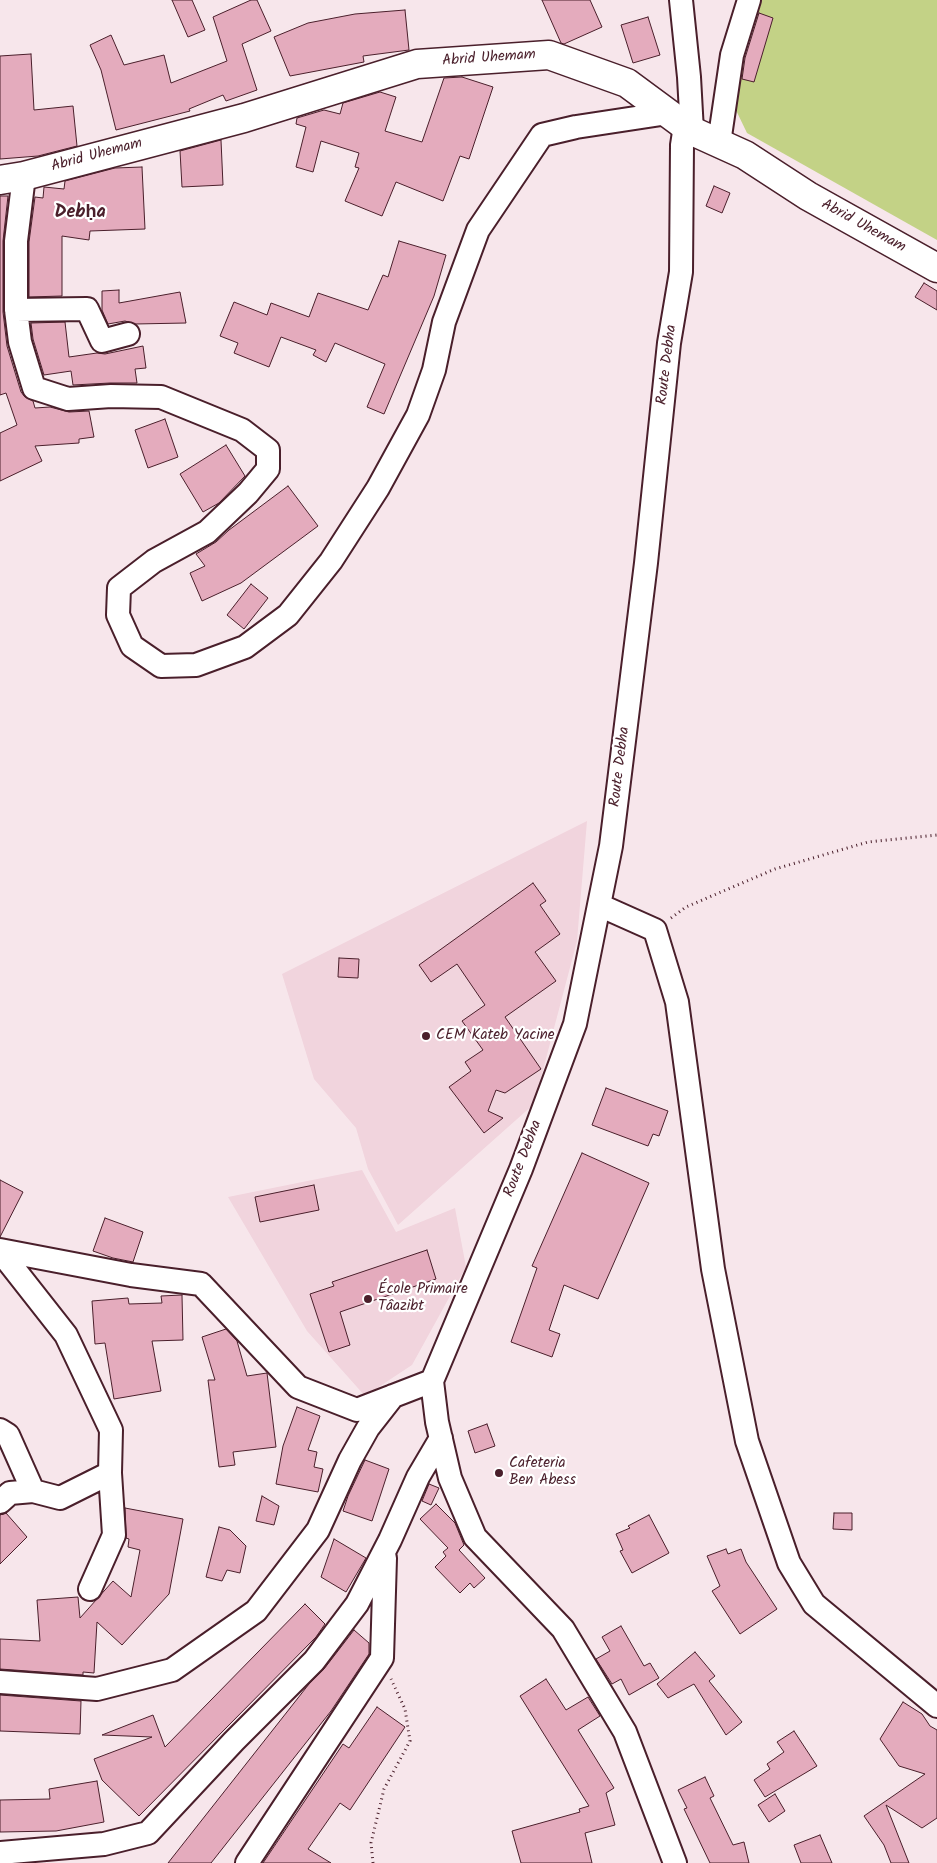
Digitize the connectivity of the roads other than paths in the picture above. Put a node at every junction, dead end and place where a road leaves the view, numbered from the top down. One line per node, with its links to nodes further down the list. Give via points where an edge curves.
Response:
1 (681, 0): 3 (street, Route Debha)
2 (749, 0): 4 (street, via 732,55)
3 (682, 123): 4 (street, Abrid Uhemam); 5 (street, Abrid Uhemam, via 627,83 549,55 417,64 244,118); 7 (street, via 576,127 542,135 478,230 444,322 434,370 418,415 378,488 331,561 288,615 245,647 196,665 161,666 132,646 118,615 119,588 154,561 206,532 248,494 268,470 268,450 242,430 161,397 68,399 34,388 20,342); 9 (street, Route Debha, via 681,272 611,846)
4 (718, 143): 6 (street, Abrid Uhemam, via 746,155 808,196)
5 (12, 178): 7 (street)
6 (937, 268)
7 (16, 310): 8 (street, via 87,308 102,341)
8 (128, 334)
9 (599, 905): 11 (street, Route Debha, via 575,1024 521,1169); 21 (street, via 655,930 677,1002 713,1269 747,1441 789,1563 814,1604)
10 (0, 1251): 12 (street, via 201,1284 298,1387 357,1410); 15 (street, via 66,1335 111,1430)
11 (432, 1382): 12 (street); 14 (street)
12 (393, 1396): 20 (street, via 368,1428 350,1460 318,1530 256,1611 172,1670 98,1689)
13 (0, 1430): 16 (street, via 8,1435)
14 (441, 1438): 18 (street, via 418,1477); 24 (street, via 450,1478 475,1537 563,1629 625,1732)
15 (110, 1473): 16 (street, via 60,1498); 19 (street, via 114,1535)
16 (33, 1491): 17 (street, via 10,1493)
17 (0, 1502)
18 (385, 1550): 22 (street, via 357,1604 314,1662 148,1833 104,1844); 23 (street, via 382,1658)
19 (90, 1589)
20 (0, 1682)
21 (937, 1706)
22 (0, 1853)
23 (247, 1863)
24 (675, 1863)

